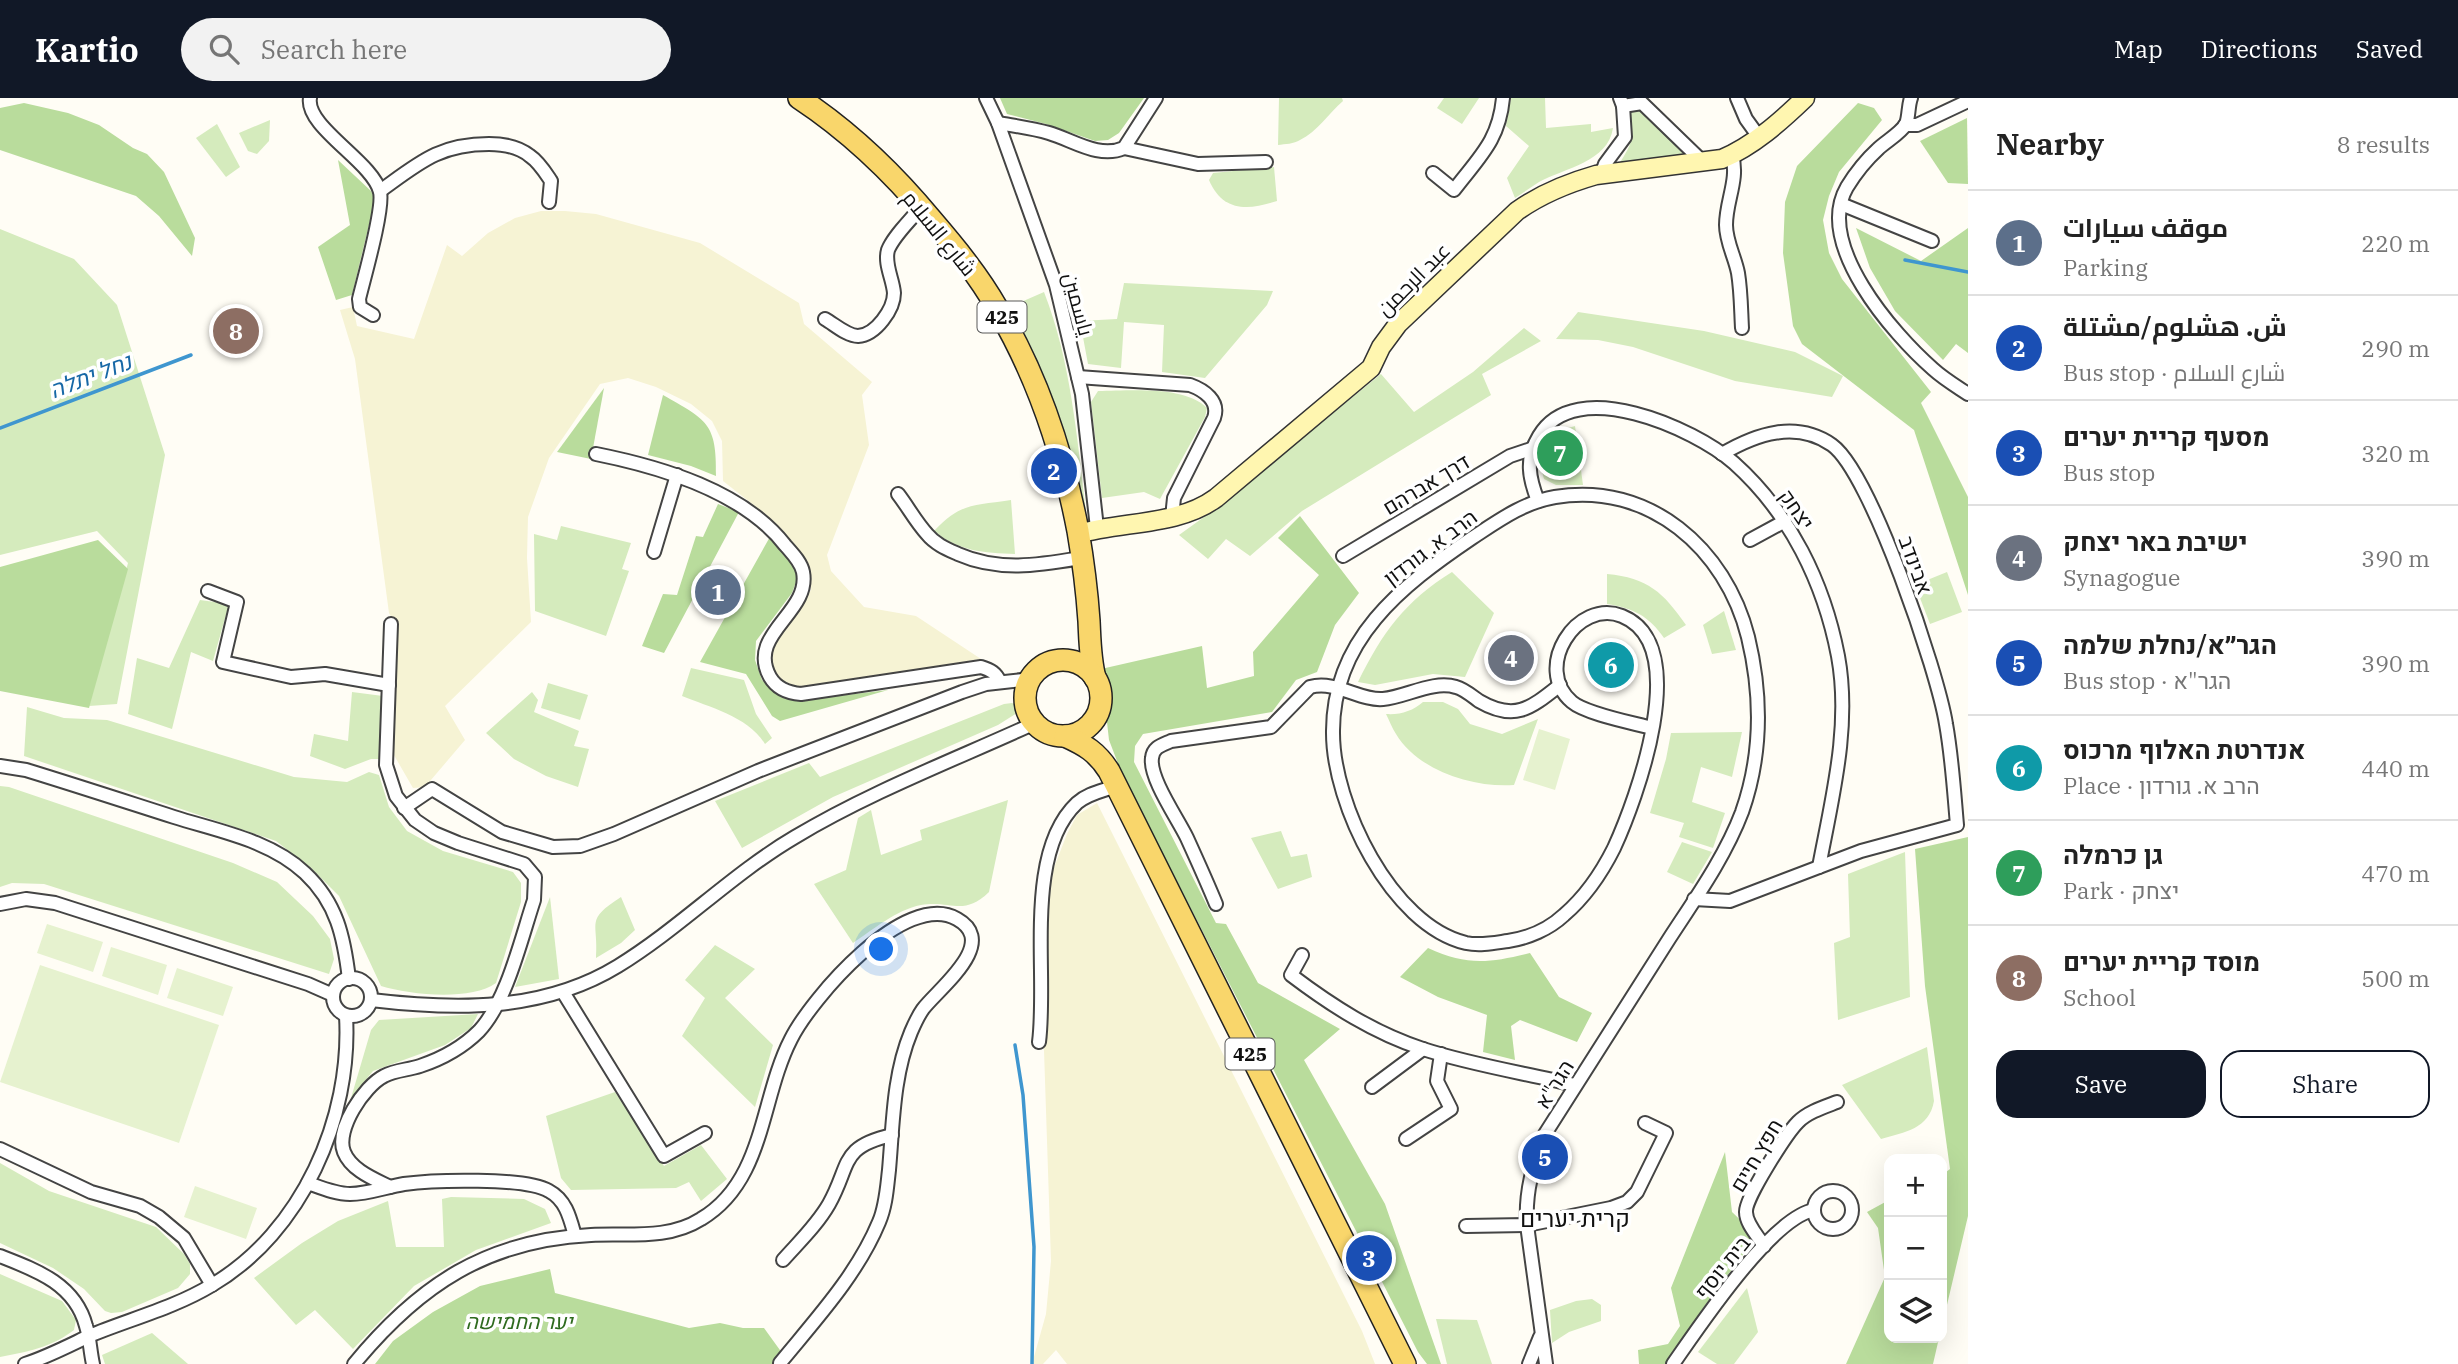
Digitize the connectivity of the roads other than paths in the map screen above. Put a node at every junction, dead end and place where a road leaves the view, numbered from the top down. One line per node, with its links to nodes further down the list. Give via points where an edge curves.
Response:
1 (310, 98): 20 (street, via 315,120 354,157)
2 (799, 98): 23 (main road, شارع السلام / 425, via 852,138)
3 (986, 98): 11 (street, ياسمين)
4 (1156, 98): 14 (street)
5 (1503, 98): 18 (street, via 1495,136 1454,190)
6 (1737, 98): 13 (street)
7 (1805, 98): 13 (street, عبد الرحمن)
8 (1911, 98): 12 (street)
9 (1968, 101): 12 (street, via 1917,125)
10 (1621, 102): 17 (street, via 1642,103); 19 (street, via 1625,137)
11 (998, 124): 14 (street, via 1046,132 1095,150); 28 (street, ياسمين, via 1056,285)
12 (1905, 125): 22 (street, via 1874,152 1847,187)
13 (1759, 137): 15 (street, عبد الرحمن)
14 (1124, 148): 16 (street, via 1198,164)
15 (1732, 155): 17 (street, عبد الرحمن); 27 (street, via 1734,183 1726,222 1738,271)
16 (1266, 162)
17 (1703, 162): 19 (street, عبد الرحمن)
18 (1433, 173)
19 (1601, 175): 36 (street, عبد الرحمن, via 1554,190 1517,211 1398,324 1371,368 1216,498)
20 (380, 191): 21 (street, via 447,149 495,144 529,154 539,164 551,181); 25 (street, via 359,299 360,307)
21 (549, 202)
22 (1841, 204): 24 (street); 29 (street, via 1840,221 1850,261 1871,298 1896,332 1934,370)
23 (921, 207): 26 (street, via 887,253 894,293 882,322 859,336); 38 (main road, شارع السلام / 425, via 996,306 1032,376)
24 (1932, 242)
25 (373, 315)
26 (825, 319)
27 (1742, 328)
28 (1078, 377): 36 (street, via 1190,385 1206,393 1214,404 1214,418 1174,498); 38 (street, ياسمين)
29 (1968, 394)
30 (1531, 449): 32 (street, יצחק, via 1553,420 1589,407 1658,421); 35 (street, via 1530,481); 41 (street, דרך אברהם, via 1510,456)
31 (596, 454): 33 (street)
32 (1722, 454): 37 (street, יצחק); 60 (street, אבינדב, via 1764,435 1786,431 1801,432 1834,447 1846,460 1882,527 1946,722 1957,825)
33 (677, 475): 40 (street); 49 (street, via 757,515 778,535 803,571 799,598 765,646 765,664 782,689 801,694 981,667 997,675)
34 (898, 494): 42 (street, via 927,535 965,557 1007,566)
35 (1538, 501): 52 (street, הרב א. גורדון, via 1501,518 1422,572 1391,600 1356,645); 61 (street, הרב א. גורדון, via 1558,496 1600,497 1662,515 1701,546 1735,598 1754,661 1758,730 1741,812)
36 (1172, 517): 38 (street, عبد الرحمن)
37 (1785, 521): 39 (street); 60 (street, יצחק, via 1814,581 1838,658 1841,740)
38 (1088, 531): 42 (main road, شارع السلام / 425)
39 (1750, 540)
40 (654, 552)
41 (1343, 556)
42 (1081, 558): 44 (main road, شارع السلام / 425)
43 (208, 591): 50 (street, via 237,602 223,662 291,677 325,674)
44 (1087, 603): 46 (main road, شارع السلام / 425, via 1079,642); 47 (main road, شارع السلام / 425)
45 (391, 624): 50 (street)
46 (1059, 660): 47 (main road, via 1080,664); 48 (main road, 425, via 1048,663)
47 (1096, 678): 53 (main road, 425)
48 (1031, 679): 49 (street); 54 (main road, via 1026,702)
49 (1000, 682): 59 (street, via 962,692 758,771 580,846 552,847 502,832 432,789)
50 (389, 685): 59 (street, via 386,765)
51 (1560, 685): 52 (street, via 1531,708 1512,710 1496,710 1458,687 1440,685 1380,699); 55 (street, via 1573,703); 55 (street, via 1558,652 1569,634 1594,616 1623,617 1642,632 1654,655 1658,679)
52 (1339, 688): 55 (street, הרב א. גורדון, via 1334,708 1335,764 1344,796 1375,864 1423,921 1439,932 1476,944 1537,932 1560,919 1596,879 1612,852 1639,781); 63 (street, via 1310,687 1271,727 1171,741 1153,752 1154,773)
53 (1099, 709): 56 (main road, via 1087,728); 58 (main road, 425, via 1098,741)
54 (1035, 723): 56 (main road, 425); 67 (street, via 843,810 793,838 621,964)
55 (1652, 728)
56 (1065, 736): 58 (main road, 425, via 1094,751)
57 (0, 766): 66 (street, via 26,770 249,840 290,860 330,904 345,939)
58 (1112, 778): 72 (street, via 1078,802 1052,842 1043,890); 94 (main road, 425)
59 (404, 808): 70 (street, via 434,833 521,862 533,873 534,900)
60 (1819, 867): 61 (street, via 1730,901)
61 (1694, 899): 64 (street, הרב א. גורדון)
62 (0, 904): 68 (street, via 26,899 55,903)
63 (1216, 904)
64 (1676, 927): 75 (street, הגר"א)
65 (1302, 955): 73 (street, via 1292,975 1354,1018)
66 (349, 979): 68 (street, via 339,984); 69 (street, via 366,984)
67 (563, 992): 70 (street); 79 (street, via 664,1156)
68 (333, 995): 71 (street, via 335,1006)
69 (371, 1000): 70 (street, via 442,1006); 71 (street, via 363,1013)
70 (499, 1004): 84 (street, via 463,1046 384,1076 371,1085 350,1115 343,1151 364,1173)
71 (346, 1016): 83 (street, via 338,1096)
72 (1039, 1042)
73 (1423, 1049): 74 (street); 76 (street)
74 (1441, 1054): 75 (street); 81 (street, via 1437,1081 1451,1109)
75 (1575, 1085): 86 (street, הגר"א, via 1534,1162)
76 (1372, 1087)
77 (1837, 1101): 89 (street, חפץ חיים, via 1797,1123 1753,1189 1746,1216)
78 (1645, 1123): 86 (street, via 1666,1133 1637,1192 1627,1202)
79 (705, 1133)
80 (892, 1135): 88 (street, via 898,1078 910,1033 971,949 967,927 946,915 927,914 891,930 851,963 800,1023 782,1059 755,1149 733,1192 717,1209 663,1234); 91 (street, via 865,1143 850,1157 820,1219); 96 (street, via 880,1221 836,1295)
81 (1406, 1139)
82 (0, 1149): 92 (street, via 91,1192 140,1206 159,1217 184,1238)
83 (308, 1183): 84 (street, via 346,1194); 92 (street, via 273,1236)
84 (390, 1186): 88 (street, via 494,1181 535,1185 565,1206)
85 (1814, 1210): 89 (street, בית יוסף, via 1794,1218)
86 (1527, 1225): 87 (street); 93 (street, הגר"א)
87 (1466, 1226)
88 (575, 1236): 99 (street, via 502,1250 452,1274 407,1307)
89 (1764, 1246): 104 (street, בית יוסף)
90 (0, 1256): 95 (street, via 39,1271 66,1291 80,1311)
91 (783, 1260)
92 (212, 1286): 95 (street)
93 (1542, 1333): 102 (street); 103 (street, הגר"א)
94 (1392, 1336): 100 (main road, 425); 101 (main road, 425)
95 (88, 1337): 97 (street); 98 (street)
96 (780, 1363)
97 (25, 1364)
98 (93, 1364)
99 (354, 1364)
100 (1405, 1364)
101 (1412, 1364)
102 (1529, 1364)
103 (1546, 1364)
104 (1672, 1364)

